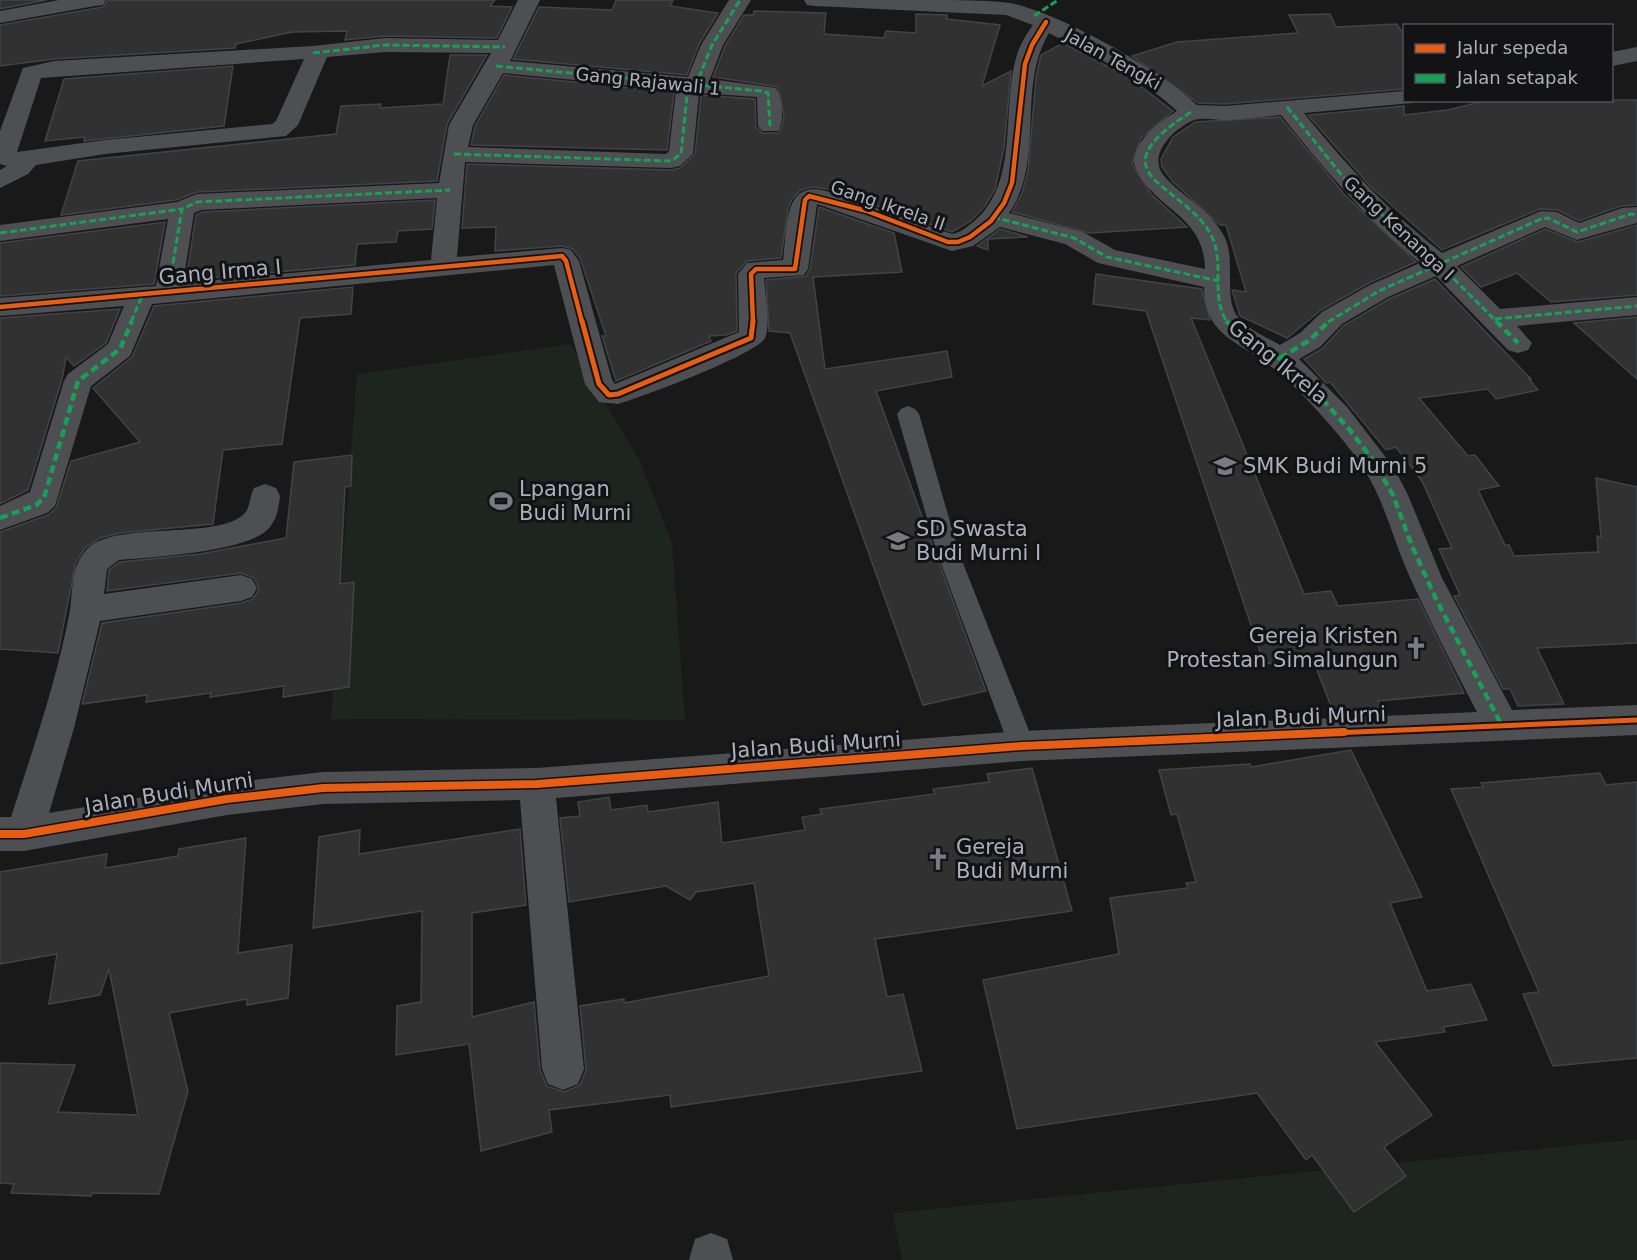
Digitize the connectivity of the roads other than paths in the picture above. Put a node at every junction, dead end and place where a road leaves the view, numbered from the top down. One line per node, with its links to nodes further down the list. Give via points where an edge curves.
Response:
1 (95, 0): 6 (street)
2 (529, 0): 11 (street)
3 (740, 0): 13 (street, via 711,45)
4 (815, 0): 8 (street, Jalan Tengki, via 1008,9)
5 (1058, 0): 8 (street)
6 (30, 6): 7 (street)
7 (0, 16)
8 (1040, 19): 16 (street, Jalan Tengki, via 1160,85); 25 (street, Gang Ikrela II, via 1030,43 1014,172 999,212)
9 (313, 53): 11 (street, Gang Rajawali 1, via 394,45); 19 (street, via 316,57 286,125 278,131 105,147); 19 (street, Gang Rajawali 1, via 54,68 31,73 4,155 8,159)
10 (1637, 54): 12 (street)
11 (500, 56): 13 (street, Gang Rajawali 1); 18 (street, via 460,125)
12 (1613, 58)
13 (692, 86): 17 (street, Gang Rajawali 1, via 768,93); 18 (street, via 681,154 671,161)
14 (1403, 98): 15 (street)
15 (1287, 107): 16 (street); 27 (street, Gang Kenanga I, via 1344,178)
16 (1191, 112): 29 (street, Gang Ikrela, via 1161,131 1145,158 1146,166 1161,186 1206,226 1220,260)
17 (770, 126)
18 (454, 154): 21 (street)
19 (35, 158): 20 (street)
20 (0, 180)
21 (450, 190): 23 (street, via 198,202); 28 (street)
22 (809, 196): 25 (street, Gang Ikrela II, via 886,218 948,242 962,242); 28 (street, Gang Irma I, via 805,200 795,269 756,269 751,274 751,338 618,394 609,394 599,384 562,256)
23 (182, 209): 26 (street); 30 (street)
24 (1637, 215): 27 (street, via 1577,232 1548,218 1540,219)
25 (993, 217): 29 (street, via 1081,240 1107,256)
26 (0, 233)
27 (1441, 266): 33 (street, Gang Kenanga I); 35 (street, via 1379,291 1332,318 1310,340)
28 (443, 269): 30 (street, Gang Irma I)
29 (1219, 281): 35 (street, Gang Ikrela, via 1220,312 1227,323)
30 (155, 295): 32 (street, Gang Irma I); 38 (street, Gang Irma I, via 120,349 78,381 44,498 36,506)
31 (1637, 306): 33 (street)
32 (0, 307)
33 (1496, 319): 34 (street, Gang Kenanga I)
34 (1518, 343)
35 (1280, 358): 42 (street, Gang Ikrela, via 1332,407 1383,476 1398,503 1429,584)
36 (908, 414): 43 (lane, via 948,553)
37 (266, 496): 40 (street, via 259,519 246,529 103,552 92,562)
38 (0, 518)
39 (241, 588): 40 (street)
40 (86, 610): 45 (street, via 57,728)
41 (1637, 720): 42 (street, Jalan Budi Murni)
42 (1502, 726): 43 (street, Jalan Budi Murni)
43 (1022, 746): 44 (street, Jalan Budi Murni)
44 (537, 784): 45 (street, Jalan Budi Murni, via 322,788 227,799); 46 (street)
45 (12, 834)
46 (563, 1069)

